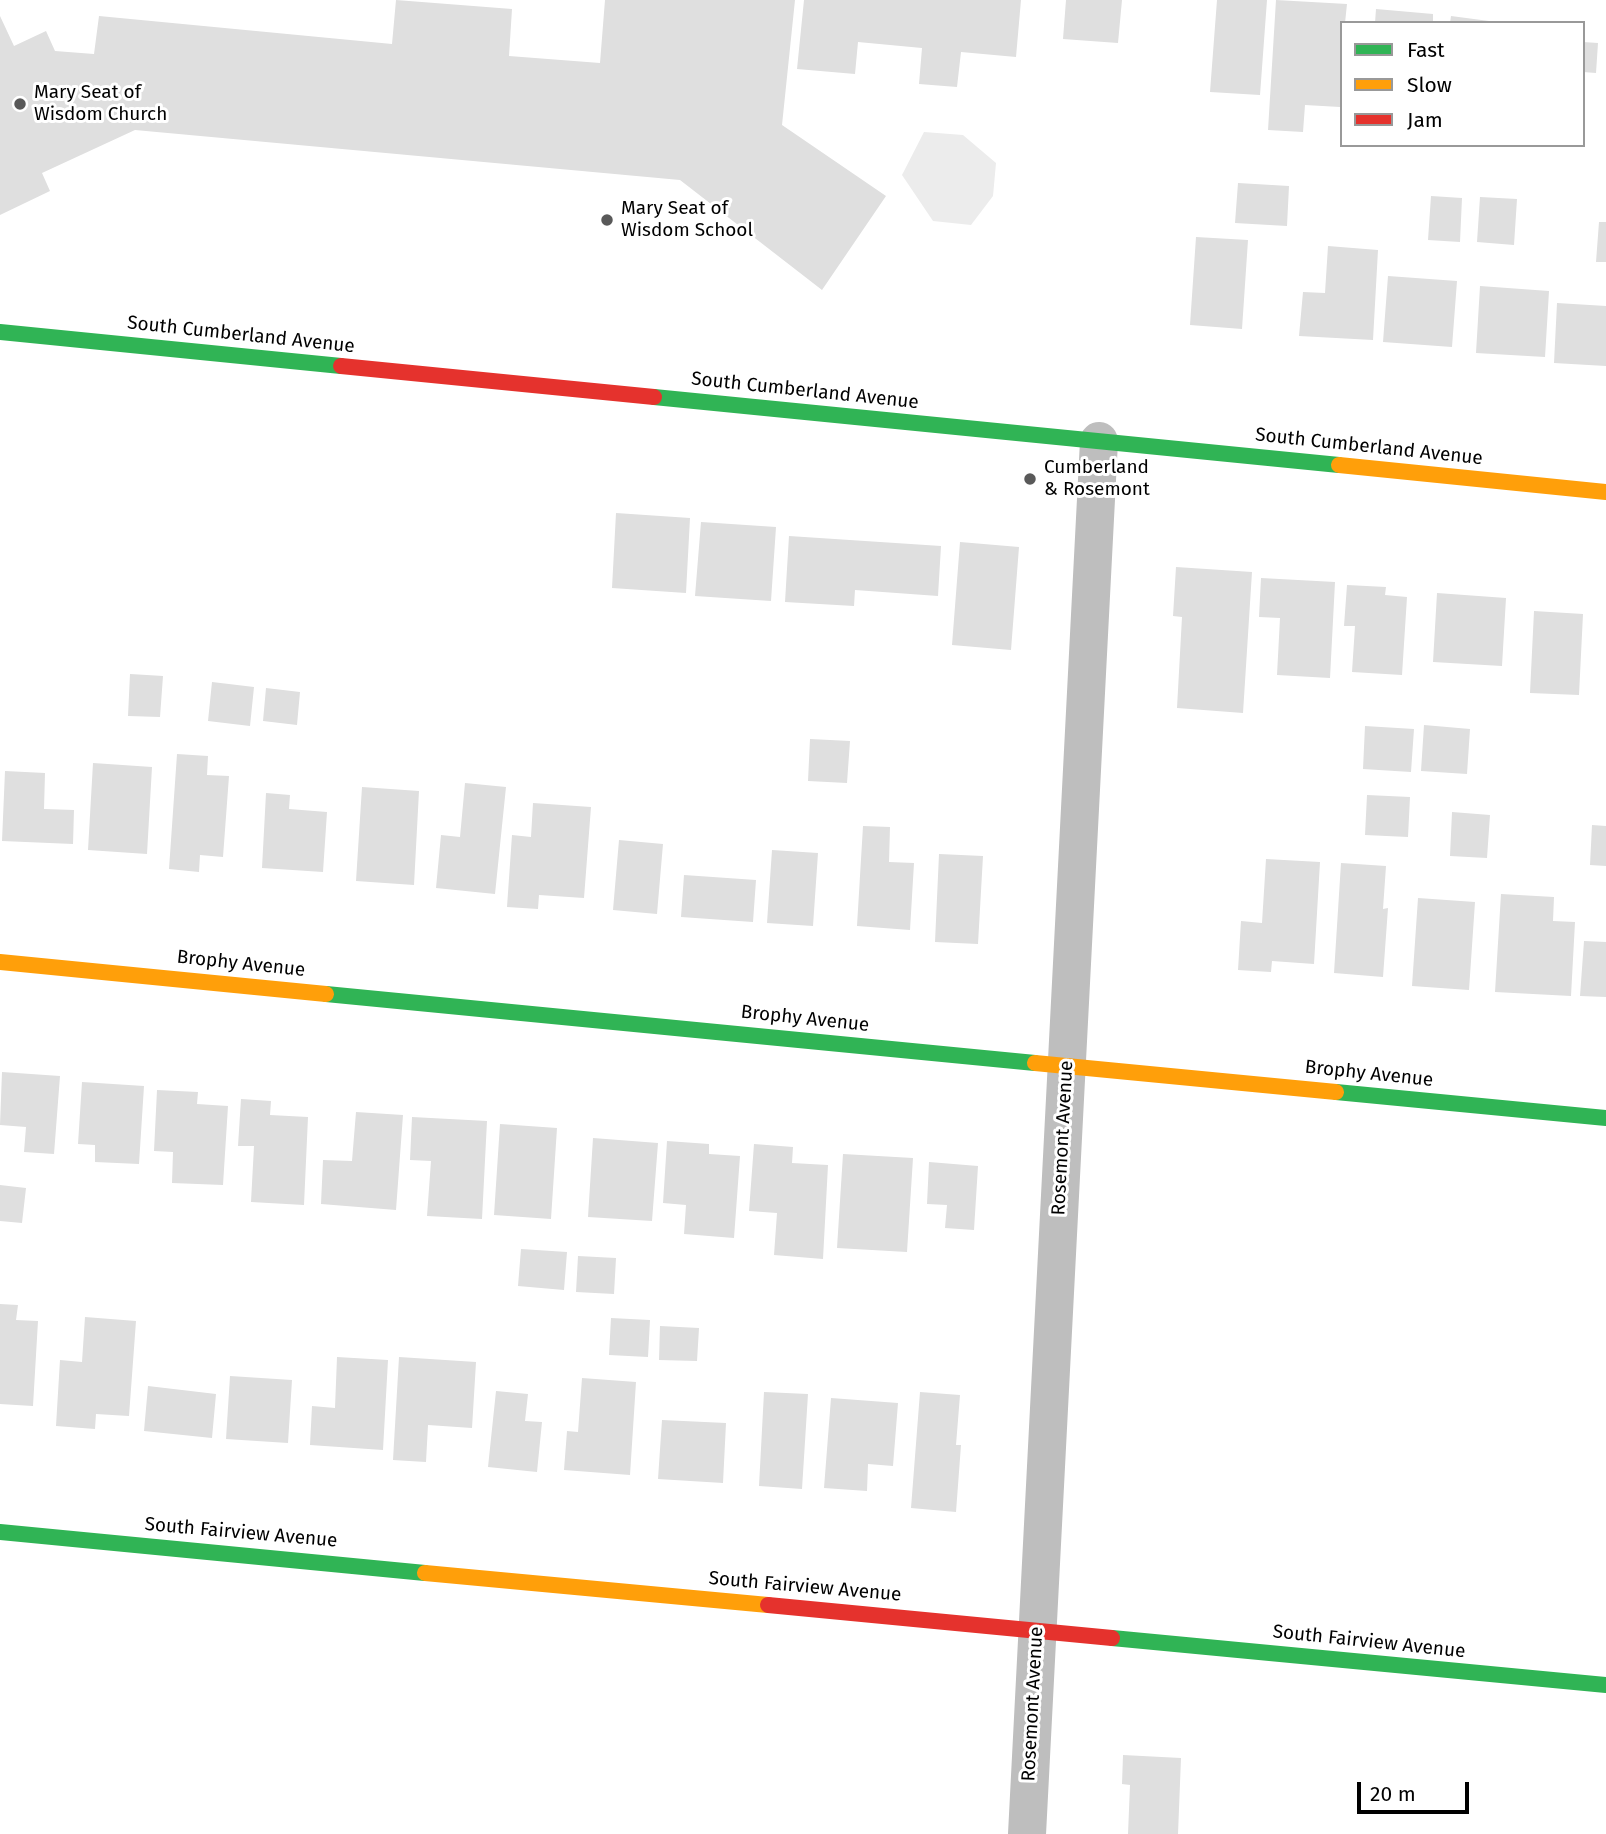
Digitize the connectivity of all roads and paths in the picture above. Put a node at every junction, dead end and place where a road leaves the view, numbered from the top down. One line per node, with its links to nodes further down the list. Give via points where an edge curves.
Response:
1 (0, 332): 2 (street, South Cumberland Avenue)
2 (1099, 441): 3 (street, South Cumberland Avenue); 5 (street, Rosemont Avenue)
3 (1606, 492)
4 (0, 962): 5 (street, Brophy Avenue)
5 (1067, 1066): 6 (street, Brophy Avenue); 8 (street, Rosemont Avenue)
6 (1606, 1118)
7 (0, 1532): 8 (street, South Fairview Avenue)
8 (1037, 1631): 9 (street, South Fairview Avenue); 10 (street, Rosemont Avenue)
9 (1606, 1685)
10 (1027, 1834)

